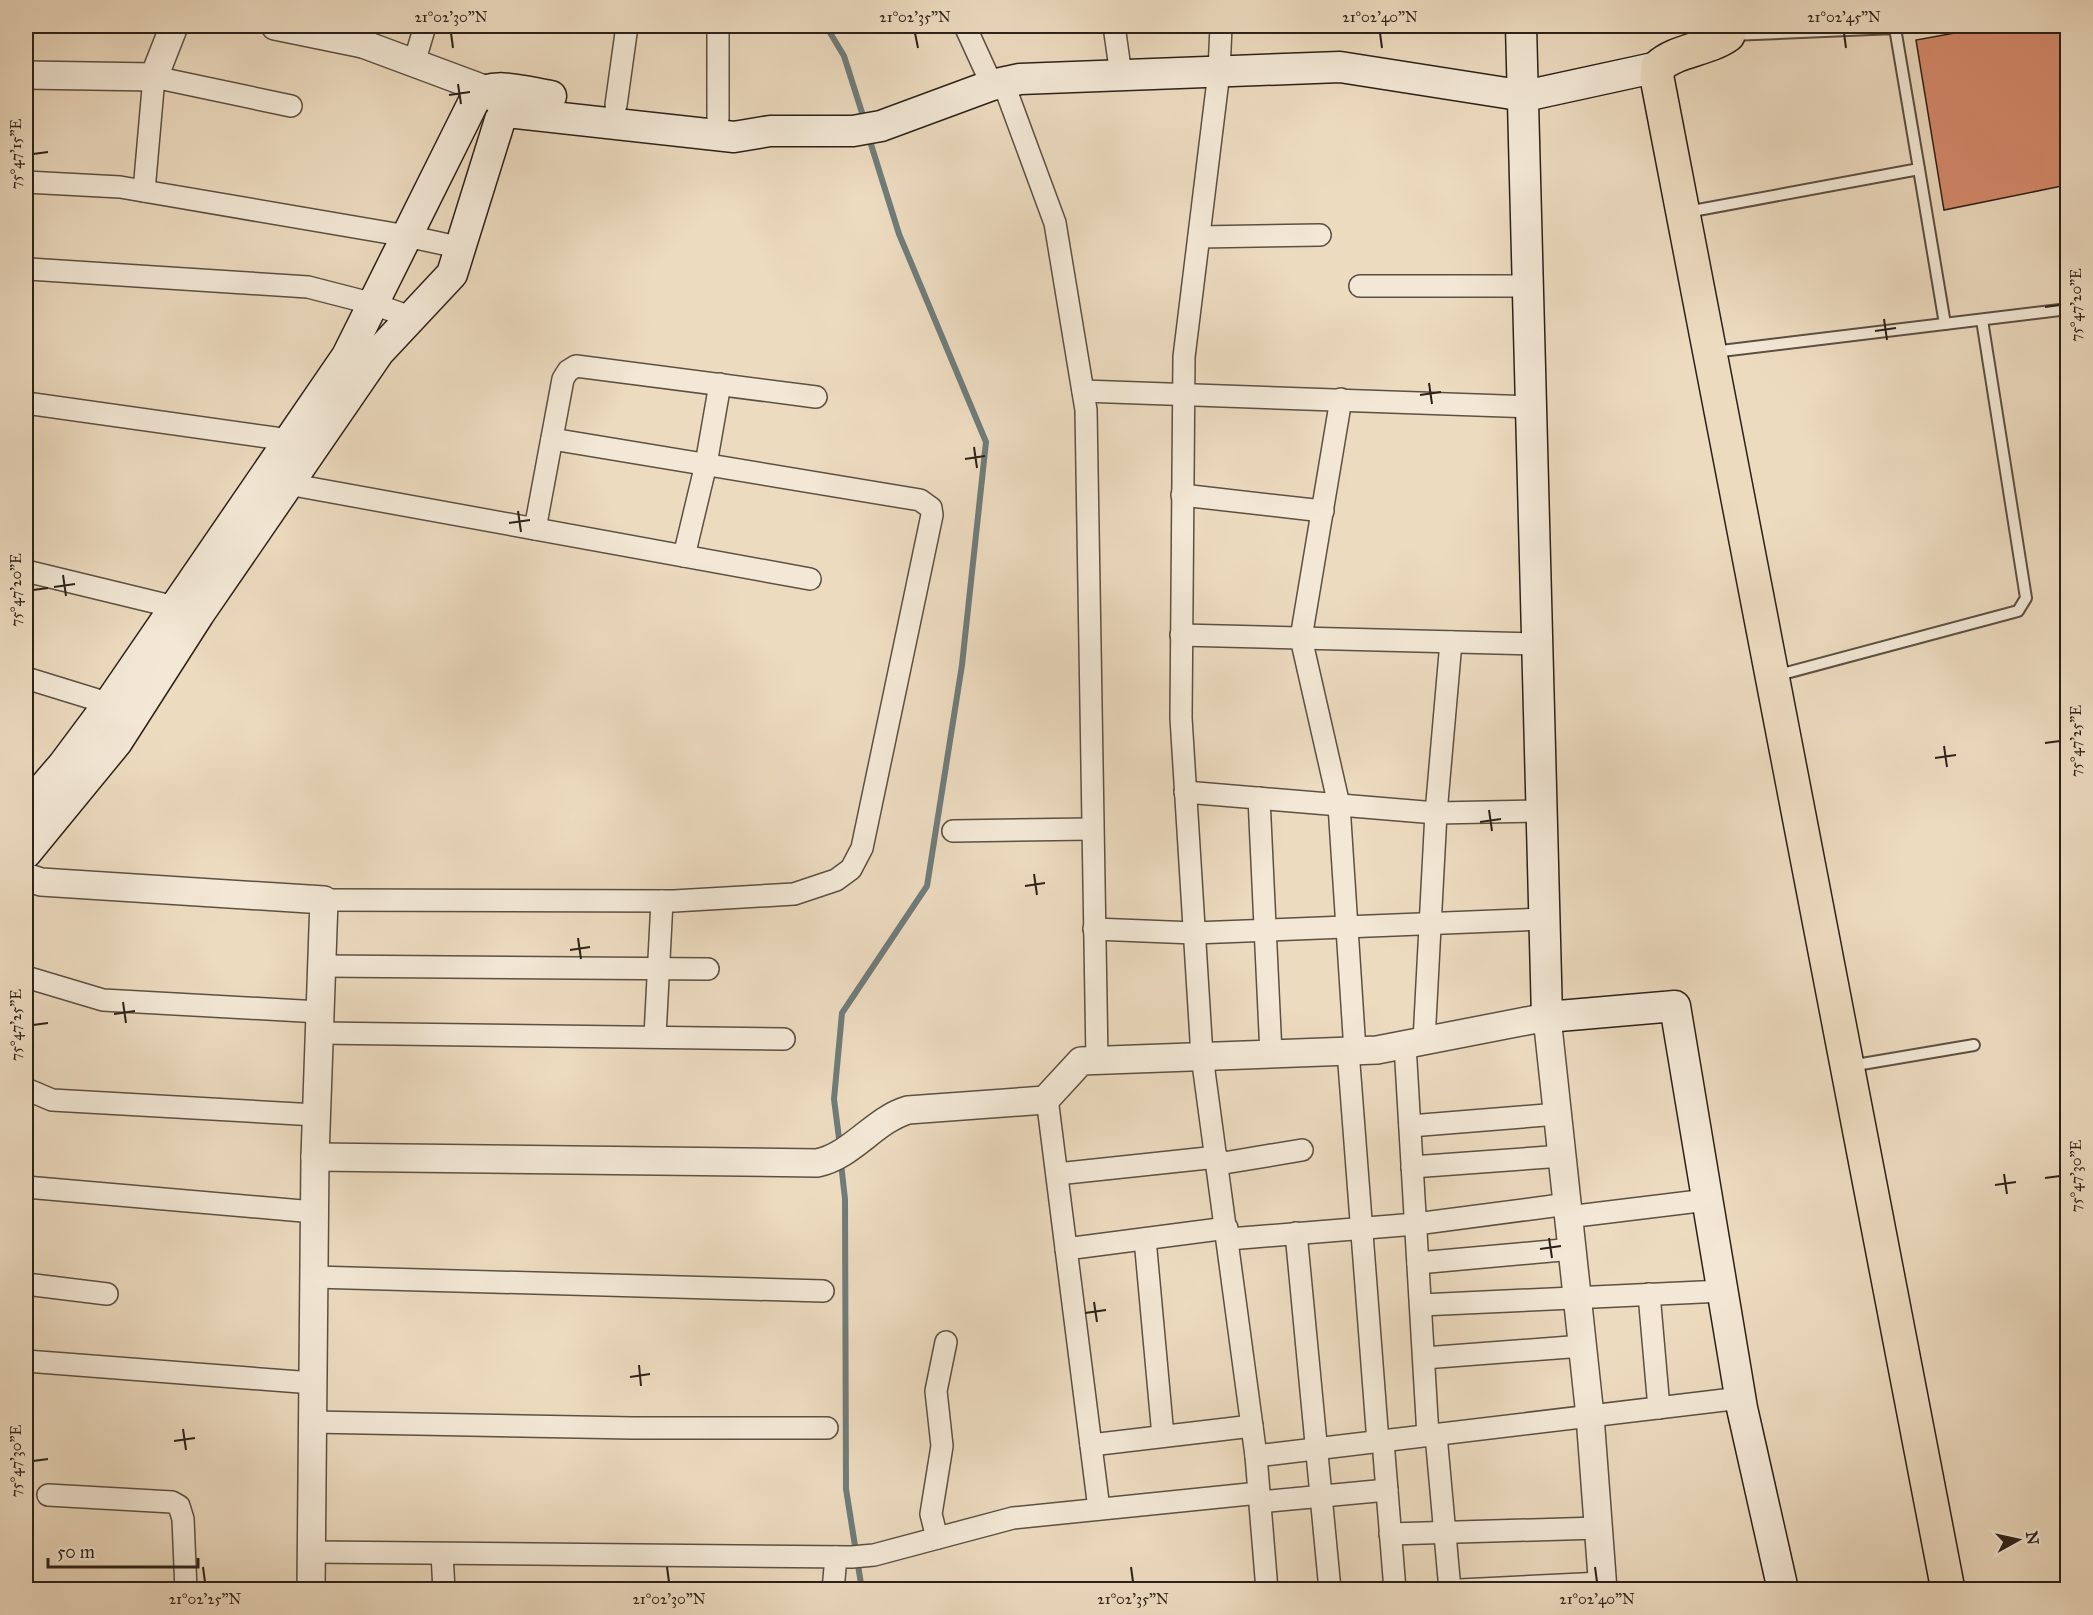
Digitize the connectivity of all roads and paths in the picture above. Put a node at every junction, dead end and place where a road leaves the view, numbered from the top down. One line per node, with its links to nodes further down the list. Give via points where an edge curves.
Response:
1 (174, 26): 17 (street)
2 (275, 26): 11 (street)
3 (425, 26): 12 (street)
4 (627, 26): 21 (street)
5 (718, 26): 24 (street)
6 (966, 26): 18 (street)
7 (1114, 26): 16 (street)
8 (1221, 26): 14 (street)
9 (1521, 26): 20 (main road)
10 (1729, 30): 13 (main road, via 1717,43 1665,60); 27 (lane, via 1895,28)
11 (363, 35): 12 (street)
12 (414, 63): 19 (street)
13 (1658, 67): 20 (main road); 30 (main road)
14 (1219, 72): 16 (main road); 20 (main road, via 1340,67); 33 (street)
15 (26, 75): 17 (street)
16 (1121, 75): 18 (main road)
17 (154, 77): 22 (street); 29 (street)
18 (998, 83): 26 (main road, via 867,129); 45 (street, via 1055,223)
19 (484, 89): 21 (main road); 23 (street); 32 (main road, via 477,95)
20 (1525, 96): 37 (main road)
21 (616, 105): 25 (main road)
22 (291, 106)
23 (510, 112): 25 (main road); 34 (main road, via 500,120)
24 (718, 119): 25 (main road); 26 (main road)
25 (671, 121): 26 (main road, via 734,137)
26 (770, 131)
27 (1919, 169): 30 (lane); 42 (lane)
28 (26, 182): 29 (street)
29 (144, 191): 32 (street)
30 (1683, 212): 43 (main road)
31 (1320, 235): 33 (street)
32 (407, 236): 34 (street); 38 (main road)
33 (1198, 237): 46 (street)
34 (462, 248): 40 (main road, via 452,274)
35 (29, 269): 38 (street, via 308,288)
36 (1360, 286): 37 (street)
37 (1529, 286): 50 (main road)
38 (374, 304): 40 (street); 52 (main road)
39 (2067, 309): 41 (lane)
40 (410, 317): 52 (main road)
41 (1982, 320): 42 (lane); 66 (lane, via 2024,605 2018,611)
42 (1945, 324): 43 (lane)
43 (1709, 353): 66 (main road)
44 (720, 384): 47 (street); 51 (street, via 576,366 563,379); 53 (street)
45 (1083, 391): 46 (street); 75 (street)
46 (1183, 393): 48 (street); 55 (street)
47 (816, 397)
48 (1341, 399): 50 (street); 56 (street)
49 (26, 403): 52 (street)
50 (1532, 407): 65 (main road)
51 (552, 439): 53 (street); 57 (street)
52 (300, 445): 54 (main road); 61 (main road)
53 (706, 464): 58 (street); 80 (street, via 920,500 931,508 932,515 862,848 851,869 836,880 794,894)
54 (288, 484): 57 (street); 61 (main road)
55 (1182, 495): 56 (street); 62 (street)
56 (1323, 511): 63 (street)
57 (535, 529): 58 (street)
58 (684, 556): 60 (street)
59 (26, 571): 61 (street)
60 (810, 579)
61 (186, 610): 68 (main road)
62 (1181, 635): 63 (street); 69 (street)
63 (1301, 638): 64 (street); 71 (street)
64 (1451, 642): 65 (street); 74 (street)
65 (1538, 644): 73 (main road)
66 (1771, 677): 101 (main road)
67 (26, 678): 68 (street)
68 (122, 708): 72 (main road, via 63,765); 77 (main road, via 117,742)
69 (1185, 792): 70 (street); 86 (street)
70 (1259, 798): 71 (street); 85 (street)
71 (1339, 805): 74 (street); 84 (street)
72 (26, 808)
73 (1542, 810): 74 (street); 81 (main road)
74 (1436, 813): 82 (street)
75 (1092, 829): 76 (street); 83 (street)
76 (953, 831)
77 (26, 854)
78 (26, 877): 79 (street, via 41,882)
79 (324, 900): 80 (street); 87 (street)
80 (662, 901): 88 (street)
81 (1545, 919): 82 (street); 91 (main road)
82 (1429, 925): 84 (street); 95 (street)
83 (1094, 929): 86 (street); 100 (street)
84 (1347, 929): 85 (street); 97 (street)
85 (1265, 931): 86 (street); 98 (street)
86 (1194, 933): 99 (street)
87 (321, 966): 88 (street); 92 (street)
88 (657, 968): 89 (street); 93 (street)
89 (708, 969)
90 (26, 977): 92 (street, via 103,1000)
91 (1548, 1017): 95 (street); 104 (street); 114 (main road, via 1675,1006)
92 (319, 1023): 93 (street); 105 (street)
93 (655, 1036): 94 (street)
94 (784, 1038)
95 (1414, 1043): 97 (street); 106 (street)
96 (1974, 1045): 101 (lane)
97 (1352, 1051): 98 (street); 118 (street)
98 (1271, 1054): 99 (street)
99 (1202, 1056): 100 (street); 110 (street)
100 (1097, 1060): 103 (street, via 1081,1061)
101 (1846, 1066): 173 (main road)
102 (26, 1089): 105 (street, via 52,1100)
103 (1047, 1098): 109 (street, via 908,1110 890,1118 832,1159 817,1163); 112 (street)
104 (1558, 1114): 106 (street); 108 (street)
105 (316, 1115): 109 (street)
106 (1410, 1126): 111 (street)
107 (1302, 1150): 110 (street)
108 (1563, 1156): 111 (street); 115 (street)
109 (315, 1157): 116 (street)
110 (1217, 1160): 112 (street); 120 (street)
111 (1412, 1167): 117 (street)
112 (1057, 1174): 122 (street)
113 (26, 1187): 116 (street)
114 (1707, 1200): 115 (street); 128 (main road)
115 (1568, 1211): 117 (street); 123 (street)
116 (314, 1212): 125 (street)
117 (1416, 1224): 118 (street); 124 (street)
118 (1361, 1227): 119 (street); 146 (street)
119 (1296, 1233): 120 (street); 148 (street)
120 (1228, 1234): 121 (street); 142 (street)
121 (1144, 1239): 122 (street); 145 (street)
122 (1066, 1249): 147 (street)
123 (1573, 1249): 124 (street); 131 (street)
124 (1418, 1263): 132 (street)
125 (314, 1277): 127 (street); 137 (street)
126 (26, 1284): 129 (street)
127 (823, 1291)
128 (1723, 1291): 130 (street); 138 (main road)
129 (106, 1294)
130 (1649, 1294): 131 (street); 139 (street)
131 (1578, 1298): 132 (street); 134 (street)
132 (1420, 1305): 135 (street)
133 (946, 1342): 158 (street, via 936,1391 942,1446 932,1514)
134 (1583, 1346): 135 (street); 140 (street)
135 (1424, 1358): 144 (street)
136 (26, 1361): 137 (street)
137 (313, 1383): 141 (street)
138 (1741, 1398): 139 (street); 172 (main road)
139 (1659, 1408): 140 (street)
140 (1590, 1416): 144 (street); 155 (street)
141 (312, 1422): 143 (street); 159 (street)
142 (1252, 1426): 145 (street); 149 (street)
143 (827, 1428)
144 (1432, 1435): 146 (street); 156 (street)
145 (1163, 1436): 147 (street)
146 (1380, 1441): 148 (street); 150 (street)
147 (1091, 1445): 154 (street)
148 (1316, 1449): 149 (street); 153 (street)
149 (1256, 1456): 152 (street)
150 (1387, 1490): 153 (street); 157 (street)
151 (48, 1495): 163 (street, via 172,1502 179,1506)
152 (1260, 1497): 153 (street); 154 (street); 167 (street)
153 (1320, 1497): 168 (street)
154 (1099, 1509): 158 (street, via 1013,1518)
155 (1598, 1528): 156 (street); 162 (street)
156 (1445, 1533): 157 (street); 170 (street)
157 (1390, 1534): 169 (street)
158 (937, 1538): 161 (street, via 874,1555)
159 (311, 1552): 160 (street); 164 (street)
160 (442, 1554): 161 (street); 165 (street)
161 (844, 1557): 166 (street)
162 (1603, 1586): 171 (street)
163 (186, 1590)
164 (311, 1590)
165 (444, 1590)
166 (833, 1590)
167 (1268, 1590)
168 (1330, 1590)
169 (1395, 1590)
170 (1450, 1590)
171 (1460, 1590)
172 (1783, 1590)
173 (1948, 1590)

